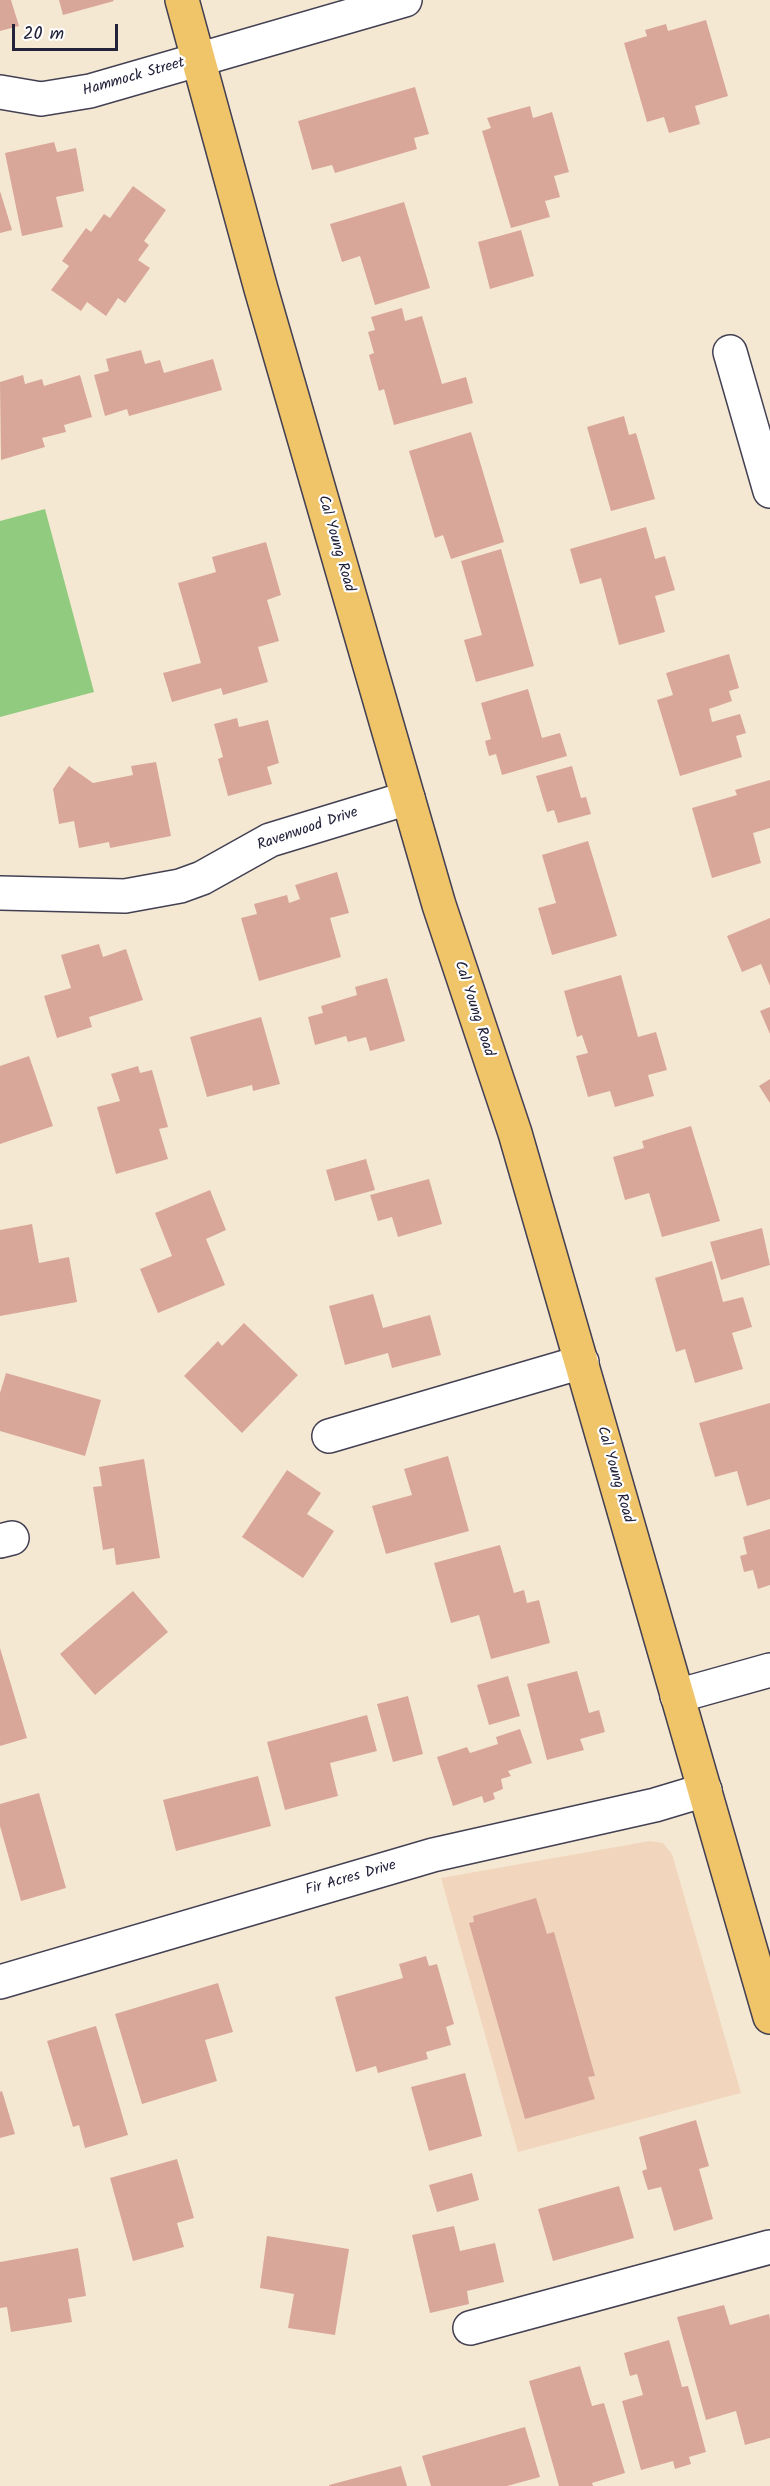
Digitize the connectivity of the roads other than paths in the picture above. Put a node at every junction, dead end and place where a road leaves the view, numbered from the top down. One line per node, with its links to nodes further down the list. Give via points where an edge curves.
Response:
1 (182, 0): 3 (main road, Cal Young Road)
2 (405, 0): 3 (street, Hammock Street)
3 (198, 60): 4 (street, Hammock Street, via 62,97 26,98); 7 (main road, Cal Young Road)
4 (0, 92)
5 (730, 352): 6 (street)
6 (770, 490)
7 (408, 798): 8 (street, Ravenwood Drive, via 270,840 180,886 125,896); 9 (main road, Cal Young Road, via 439,905 515,1133)
8 (0, 893)
9 (582, 1362): 10 (street); 12 (main road, Cal Young Road)
10 (329, 1436)
11 (770, 1670): 12 (street)
12 (677, 1696): 13 (main road, Cal Young Road)
13 (705, 1790): 14 (street, Fir Acres Drive, via 643,1808 433,1855); 15 (main road, Cal Young Road)
14 (0, 1982)
15 (770, 2017)
16 (770, 2247): 17 (street)
17 (470, 2328)

